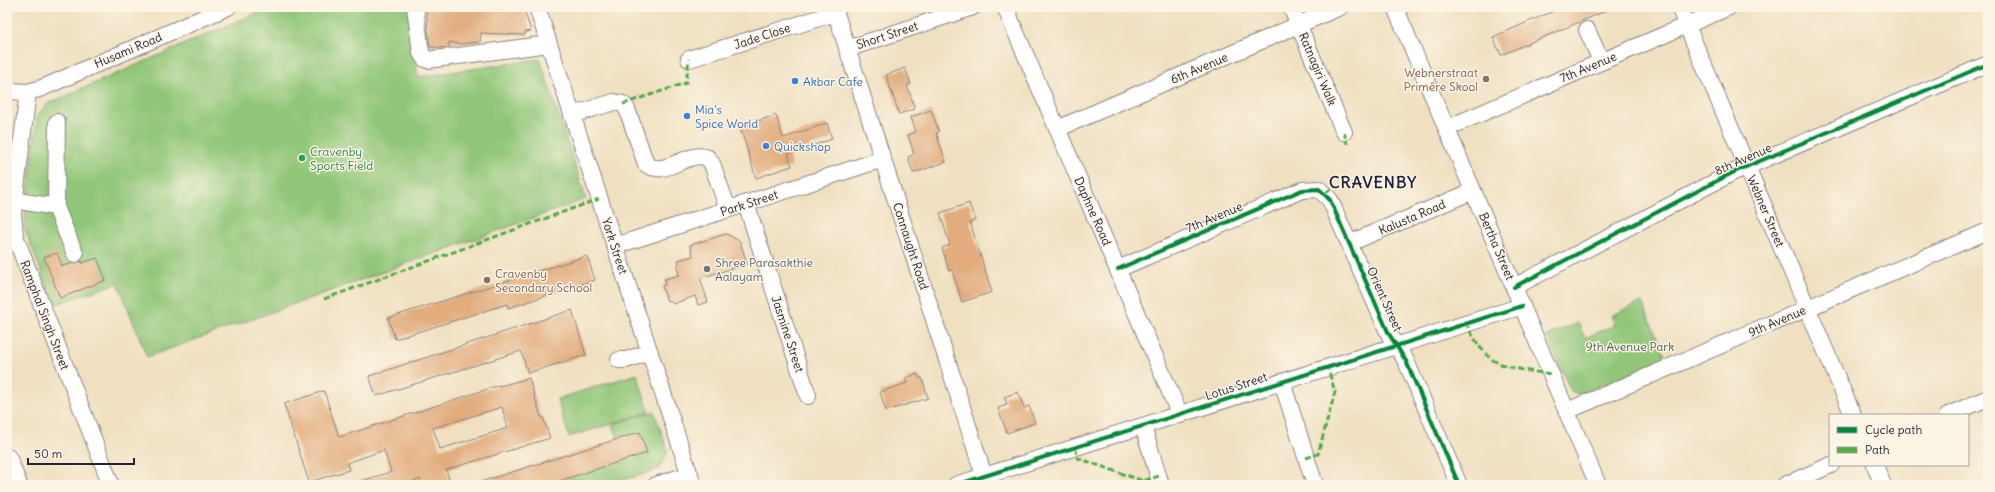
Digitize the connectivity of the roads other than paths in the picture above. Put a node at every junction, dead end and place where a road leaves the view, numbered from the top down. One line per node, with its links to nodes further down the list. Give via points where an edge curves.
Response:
1 (228, 7): 21 (street, Husami Road)
2 (415, 7): 15 (street, via 421,53 428,60)
3 (537, 7): 15 (street, York Street)
4 (973, 7): 16 (street, Short Street)
5 (1005, 7): 25 (street, Daphne Road)
6 (1291, 7): 12 (street, Ratnagiri Walk)
7 (1340, 7): 12 (street, 6th Avenue)
8 (1395, 7): 24 (street, Bertha Street)
9 (1679, 7): 13 (street, Webner Street)
10 (1729, 7): 13 (street, 7th Avenue)
11 (834, 10): 16 (street, Connaught Road); 17 (street, Jade Close)
12 (1299, 25): 25 (street, 6th Avenue); 26 (street, Ratnagiri Walk)
13 (1686, 25): 18 (street, 7th Avenue); 28 (street, Webner Street)
14 (1588, 30): 18 (street)
15 (549, 44): 22 (street, York Street)
16 (847, 49): 27 (street, Connaught Road)
17 (689, 59)
18 (1601, 61): 24 (street, 7th Avenue)
19 (1988, 64): 28 (street, 8th Avenue)
20 (7, 91): 21 (street)
21 (28, 92): 31 (street, Ramphal Singh Street)
22 (572, 115): 34 (street, via 614,102 624,104 646,164 659,169 698,157 708,158); 37 (street, York Street)
23 (57, 122): 33 (street)
24 (1447, 128): 30 (street, Bertha Street)
25 (1057, 129): 39 (street, Daphne Road)
26 (1344, 132)
27 (882, 159): 32 (street, Park Street); 58 (street, Connaught Road)
28 (1747, 167): 40 (street, 8th Avenue); 42 (street, Webner Street)
29 (1319, 189): 36 (street, Orient Street, via 1330,200); 39 (street, 7th Avenue, via 1302,190)
30 (1473, 190): 36 (street, Kalusta Road); 40 (street, Bertha Street)
31 (11, 199): 33 (street); 60 (street, Ramphal Singh Street, via 16,242)
32 (746, 203): 34 (street, Park Street); 47 (street, Jasmine Street)
33 (56, 207): 38 (street)
34 (728, 209): 37 (street, Park Street)
35 (1988, 231): 42 (street, 9th Avenue)
36 (1350, 243): 43 (street, Orient Street, via 1385,326)
37 (615, 246): 44 (street, York Street)
38 (75, 254)
39 (1118, 269): 52 (street, Daphne Road)
40 (1514, 287): 41 (street, Bertha Street)
41 (1522, 306): 43 (street, Lotus Street); 49 (street, Bertha Street)
42 (1808, 308): 49 (street, 9th Avenue); 50 (street, Webner Street)
43 (1397, 346): 46 (street, Lotus Street); 65 (street, Orient Street, via 1406,360)
44 (650, 352): 45 (street); 57 (street, York Street)
45 (619, 360)
46 (1282, 382): 52 (street, Lotus Street); 64 (street)
47 (808, 396)
48 (1988, 398): 51 (street)
49 (1567, 411): 66 (street, Bertha Street)
50 (1853, 414)
51 (1950, 414)
52 (1180, 415): 53 (street, Lotus Street)
53 (1143, 426): 58 (street, Lotus Street); 63 (street)
54 (7, 459): 59 (main road)
55 (1829, 466): 67 (street)
56 (1875, 466): 68 (street)
57 (692, 480): 61 (street)
58 (986, 481): 62 (street, Lotus Street)
59 (17, 485)
60 (111, 485)
61 (656, 485)
62 (956, 485)
63 (1161, 485)
64 (1315, 485)
65 (1459, 485)
66 (1598, 485)
67 (1785, 485)
68 (1883, 485)

